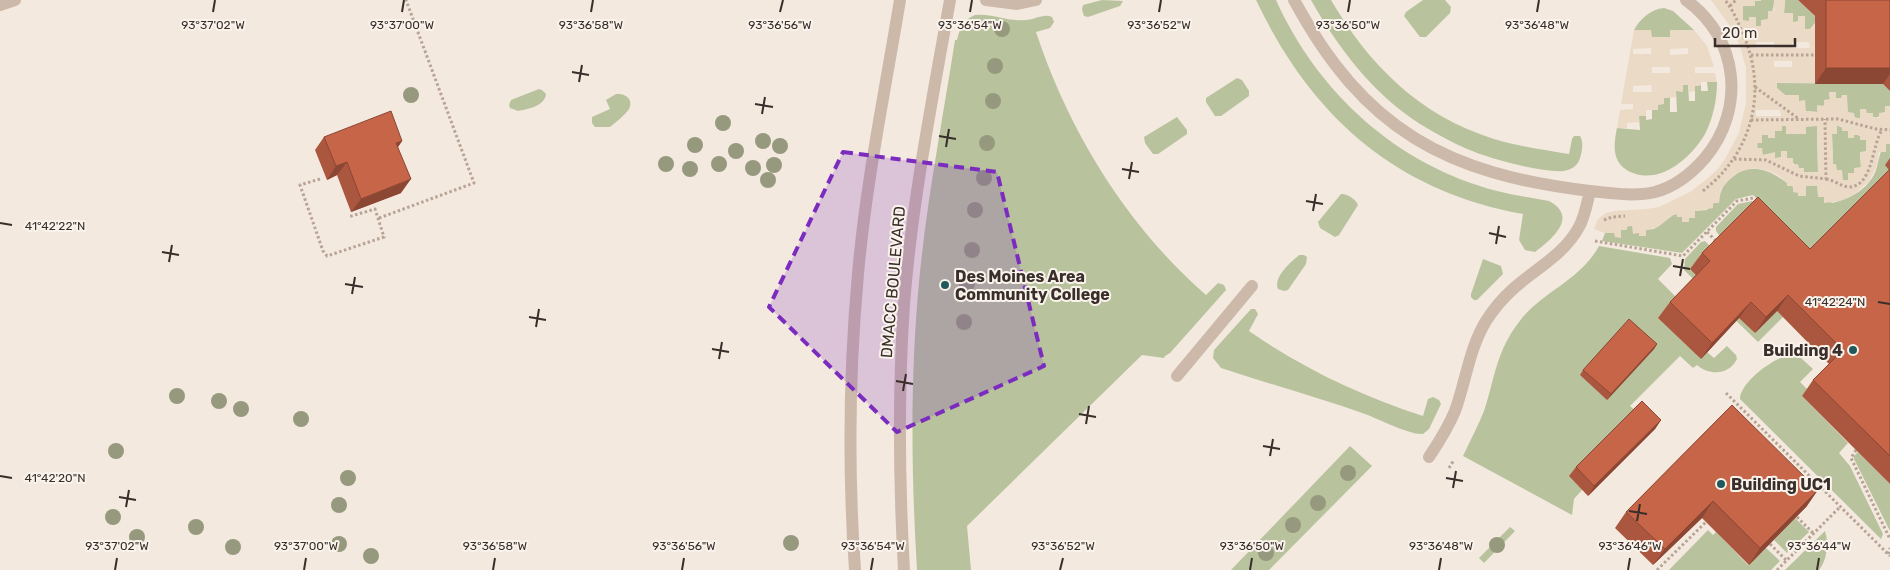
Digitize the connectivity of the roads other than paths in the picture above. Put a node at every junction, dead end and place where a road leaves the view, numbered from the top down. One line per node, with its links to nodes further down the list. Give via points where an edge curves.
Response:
1 (15, 0): 8 (street)
2 (900, 0): 13 (street, DMACC BOULEVARD, via 858,273 850,392)
3 (950, 0): 14 (street, DMACC BOULEVARD, via 913,222 904,304 899,486)
4 (986, 0): 5 (street, via 1017,4)
5 (1036, 0)
6 (1294, 0): 9 (street, via 1339,72 1405,133 1440,153 1497,174)
7 (1686, 0): 9 (street, via 1713,28 1729,64 1732,94 1723,129 1700,164 1687,176 1668,186 1655,192 1636,194)
8 (0, 5)
9 (1590, 191): 12 (street, via 1584,215 1572,238 1556,256 1512,290 1487,320 1479,334 1455,410)
10 (1252, 286): 11 (street)
11 (1177, 376)
12 (1429, 457)
13 (854, 570)
14 (904, 570)

